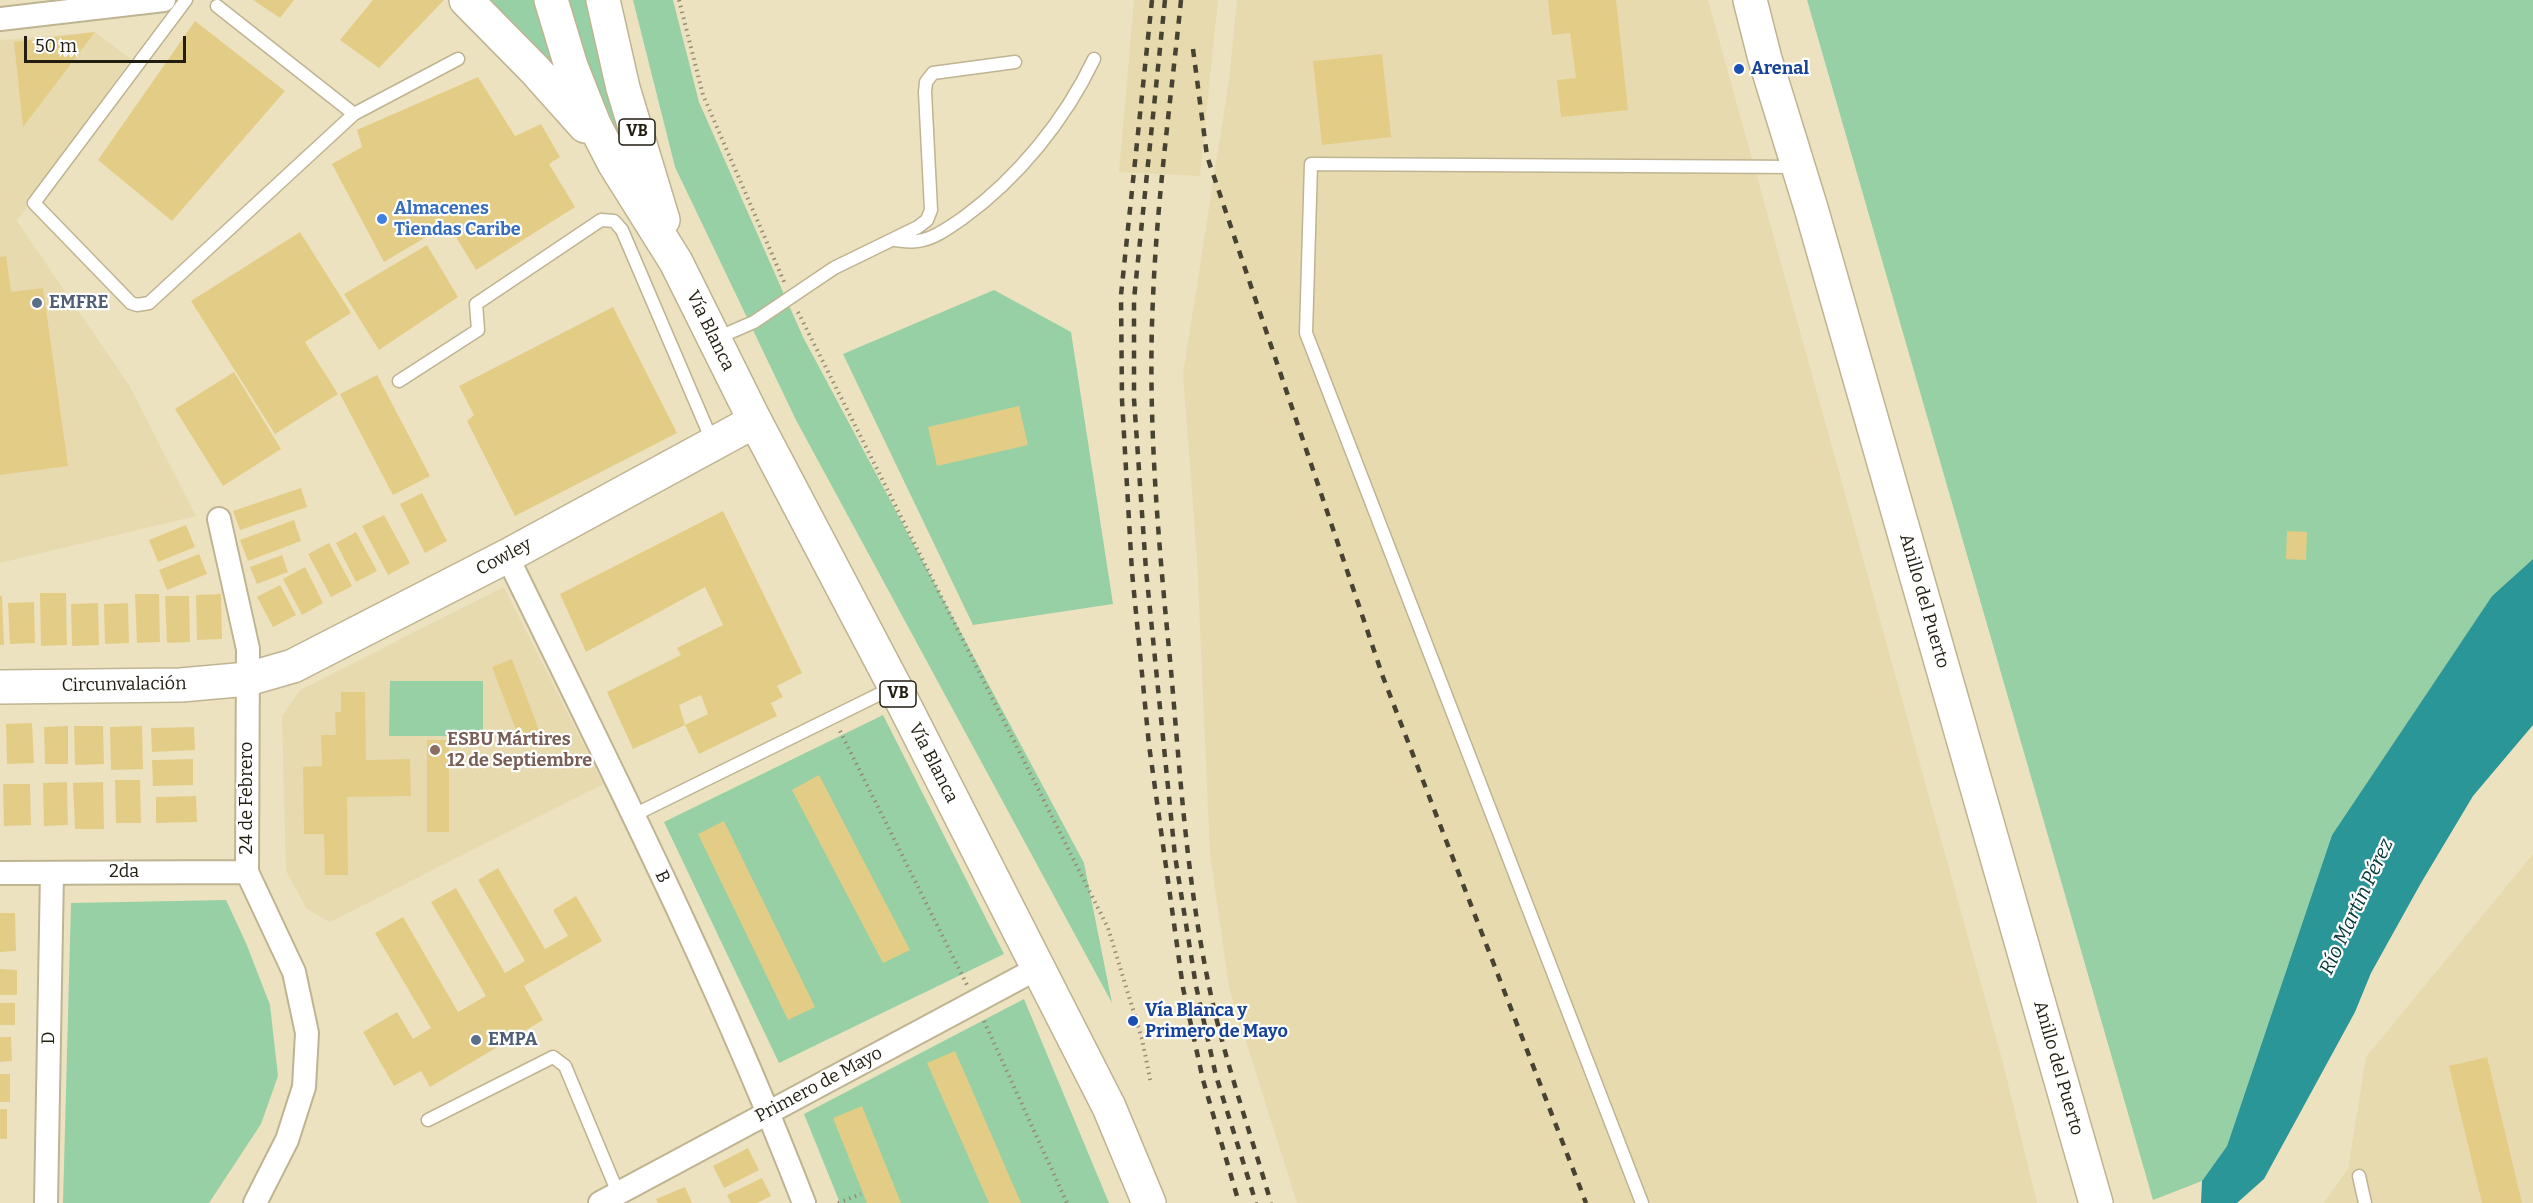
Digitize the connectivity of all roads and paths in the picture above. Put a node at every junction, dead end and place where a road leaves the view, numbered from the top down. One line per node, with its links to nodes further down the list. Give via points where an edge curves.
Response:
1 (164, 0): 9 (street)
2 (186, 0): 13 (lane, via 34,203 131,303 149,303)
3 (466, 0): 14 (main road, via 559,96)
4 (551, 0): 14 (main road, Vía Blanca / VB, via 582,97)
5 (603, 0): 17 (main road, Vía Blanca / VB, via 623,88)
6 (678, 0): 18 (path, via 703,95)
7 (1750, 0): 15 (main road, Anillo del Puerto)
8 (217, 6): 13 (lane)
9 (0, 19)
10 (458, 59): 13 (lane)
11 (1094, 59): 16 (lane, via 1082,85 1050,131 984,202 922,241)
12 (1015, 62): 16 (lane, via 933,73 926,82 931,210 927,220)
13 (354, 114)
14 (614, 163): 17 (main road, Vía Blanca / VB)
15 (1798, 167): 47 (lane, via 1311,164 1306,333); 48 (main road, Anillo del Puerto)
16 (894, 240): 18 (lane, via 834,268)
17 (676, 262): 19 (main road, Vía Blanca / VB)
18 (790, 296): 19 (lane, via 754,322); 35 (path, via 1108,928 1142,1039)
19 (713, 340): 21 (main road, Vía Blanca / VB)
20 (399, 381): 22 (lane, via 478,330 476,304 601,220 614,221 622,230)
21 (755, 421): 22 (main road, Cowley); 27 (main road, Vía Blanca / VB)
22 (713, 444): 24 (main road, Cowley)
23 (219, 519): 25 (street, 24 de Febrero, via 248,649)
24 (507, 556): 25 (main road, Cowley, via 293,666); 29 (street, B)
25 (248, 680): 26 (main road, Circunvalación, via 181,685); 30 (street, 24 de Febrero)
26 (0, 687)
27 (895, 687): 28 (lane); 33 (main road, Vía Blanca / VB)
28 (833, 717): 29 (lane); 34 (path)
29 (634, 815): 36 (street, B)
30 (247, 872): 32 (street, 2da); 42 (street, 24 de Febrero, via 294,972 307,1033 304,1087 287,1140)
31 (0, 873): 32 (street, 2da)
32 (52, 873): 41 (street, D)
33 (1038, 968): 34 (street, Primero de Mayo); 46 (main road, Vía Blanca / VB, via 1109,1107)
34 (975, 1001): 36 (street, Primero de Mayo); 45 (path)
35 (1151, 1084)
36 (769, 1112): 40 (street, Primero de Mayo); 43 (street, B)
37 (428, 1120): 40 (lane, via 553,1057 566,1066)
38 (2359, 1176): 49 (lane)
39 (861, 1194): 44 (path)
40 (609, 1198)
41 (46, 1203)
42 (255, 1203)
43 (804, 1203)
44 (838, 1203)
45 (1067, 1203)
46 (1149, 1203)
47 (1642, 1203)
48 (2096, 1203)
49 (2365, 1203)

